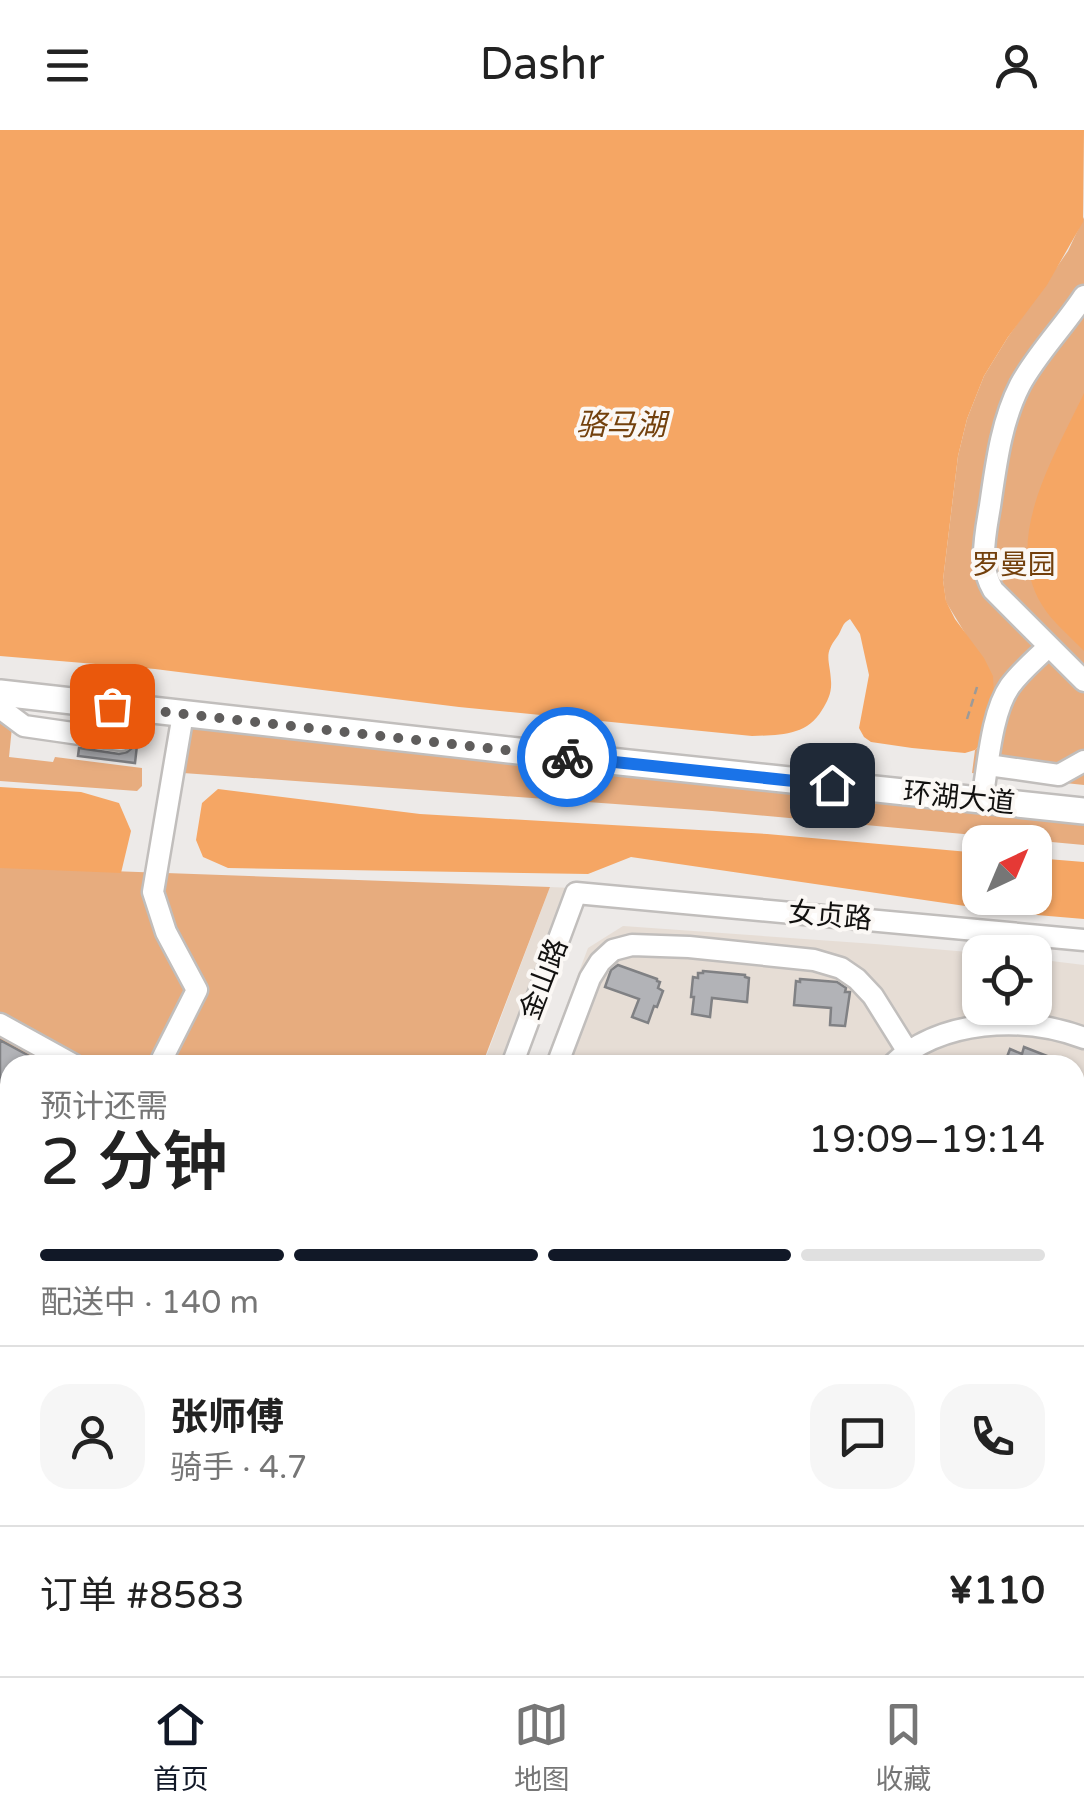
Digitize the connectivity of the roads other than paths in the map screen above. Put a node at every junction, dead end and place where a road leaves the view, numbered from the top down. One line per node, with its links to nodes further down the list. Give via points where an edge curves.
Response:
1 (1084, 296): 2 (street, via 1019,387 1000,442 985,541 993,590)
2 (1049, 646): 3 (street); 9 (street, via 1005,694)
3 (1084, 681)
4 (0, 693): 6 (main road, 环湖大道)
5 (0, 708): 7 (street, via 24,726)
6 (183, 714): 10 (main road, 环湖大道); 17 (street, via 153,892 197,990)
7 (122, 740)
8 (1084, 761): 9 (street, via 1058,775)
9 (988, 766): 10 (street)
10 (982, 800): 11 (main road, 环湖大道)
11 (1084, 811)
12 (576, 892): 13 (street, 女贞路); 18 (street, 金山路)
13 (1084, 940)
14 (0, 1024): 16 (street)
15 (1084, 1038): 21 (street, via 1040,1025 995,1026 946,1033)
16 (56, 1055)
17 (165, 1055)
18 (516, 1055)
19 (561, 1055): 20 (street, via 600,962 632,945 796,958 840,968 873,996)
20 (899, 1055)
21 (904, 1055)

